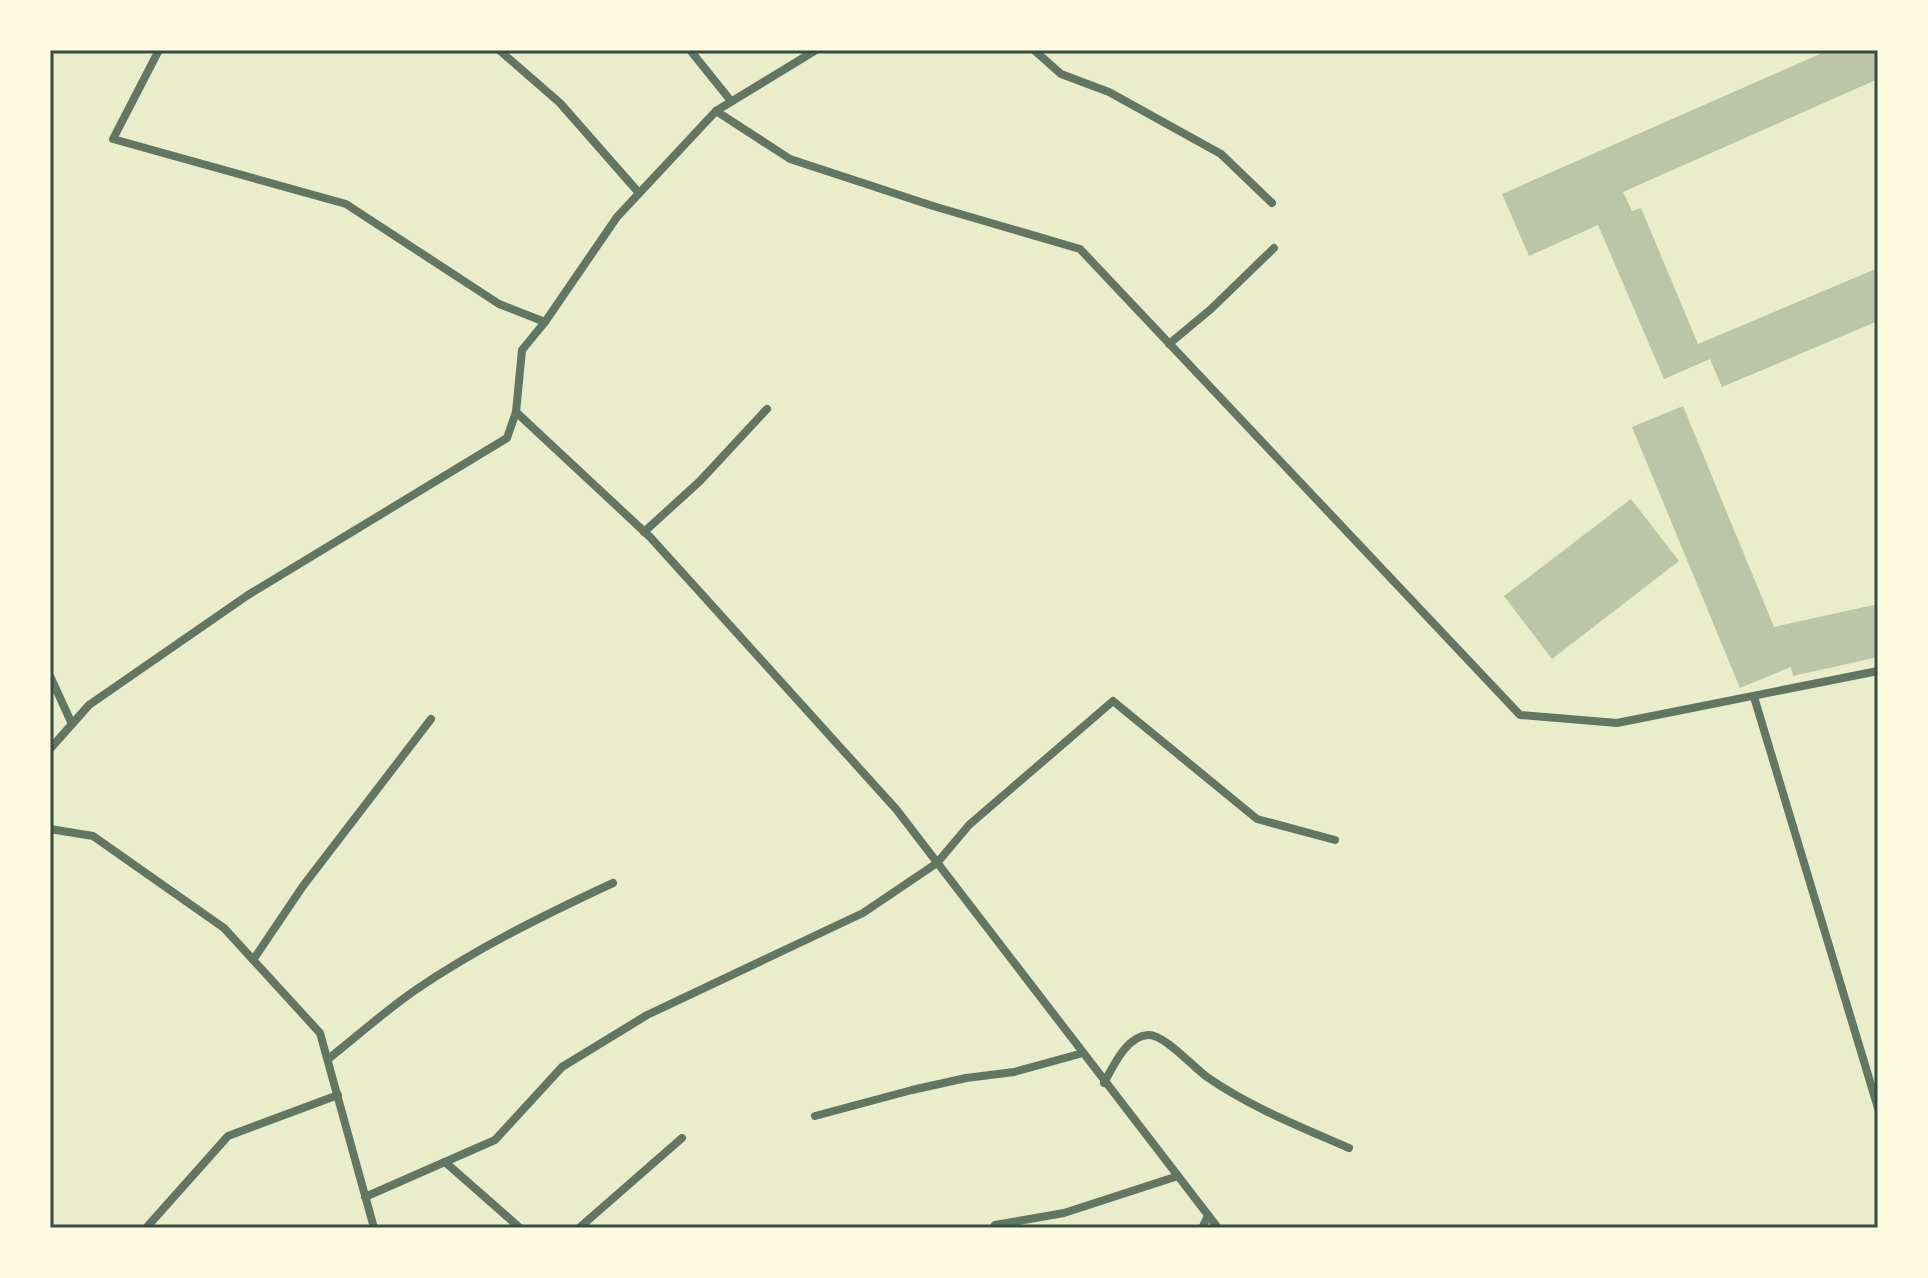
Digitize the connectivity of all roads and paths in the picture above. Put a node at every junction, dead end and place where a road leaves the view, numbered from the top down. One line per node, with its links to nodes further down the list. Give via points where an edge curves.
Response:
1 (159, 50): 11 (street, via 113,139 346,204 499,304)
2 (499, 50): 8 (street, via 560,103)
3 (690, 50): 6 (street)
4 (816, 50): 6 (street)
5 (1034, 50): 9 (street, via 1061,74 1109,92 1221,154)
6 (731, 101): 7 (street)
7 (716, 111): 8 (street); 12 (street, via 790,159 1080,249)
8 (639, 193): 11 (street)
9 (1272, 203)
10 (1274, 248): 12 (street)
11 (545, 322): 14 (street, via 522,350)
12 (1169, 344): 19 (street, via 1520,715 1617,723)
13 (767, 409): 15 (street)
14 (516, 412): 15 (street); 21 (street, via 507,438 248,595 89,705)
15 (644, 532): 25 (street, via 896,809)
16 (1878, 671): 19 (street)
17 (50, 676): 18 (street)
18 (55, 696): 21 (street)
19 (1754, 697): 32 (street)
20 (431, 719): 27 (street)
21 (72, 724): 22 (street)
22 (50, 749)
23 (50, 829): 27 (street, via 93,836 224,928)
24 (1335, 840): 25 (street, via 1257,819 1113,701 969,825)
25 (937, 863): 28 (street); 36 (street, via 863,913 647,1015 562,1067 495,1140)
26 (613, 883): 29 (street, via 472,955 413,992)
27 (253, 960): 29 (street, via 320,1033)
28 (1083, 1053): 30 (street); 33 (street)
29 (328, 1059): 31 (street)
30 (1104, 1083): 35 (street, via 1125,1048 1143,1035 1156,1035 1207,1077); 37 (street)
31 (338, 1095): 38 (street); 41 (street, via 228,1136)
32 (1878, 1108)
33 (815, 1116)
34 (682, 1138): 44 (street)
35 (1349, 1148)
36 (445, 1162): 38 (street); 43 (street)
37 (1178, 1176): 39 (street); 40 (street, via 1064,1213)
38 (365, 1197): 42 (street)
39 (1208, 1216): 45 (street); 46 (street)
40 (995, 1225)
41 (146, 1228)
42 (374, 1228)
43 (520, 1228)
44 (579, 1228)
45 (1202, 1228)
46 (1218, 1228)

